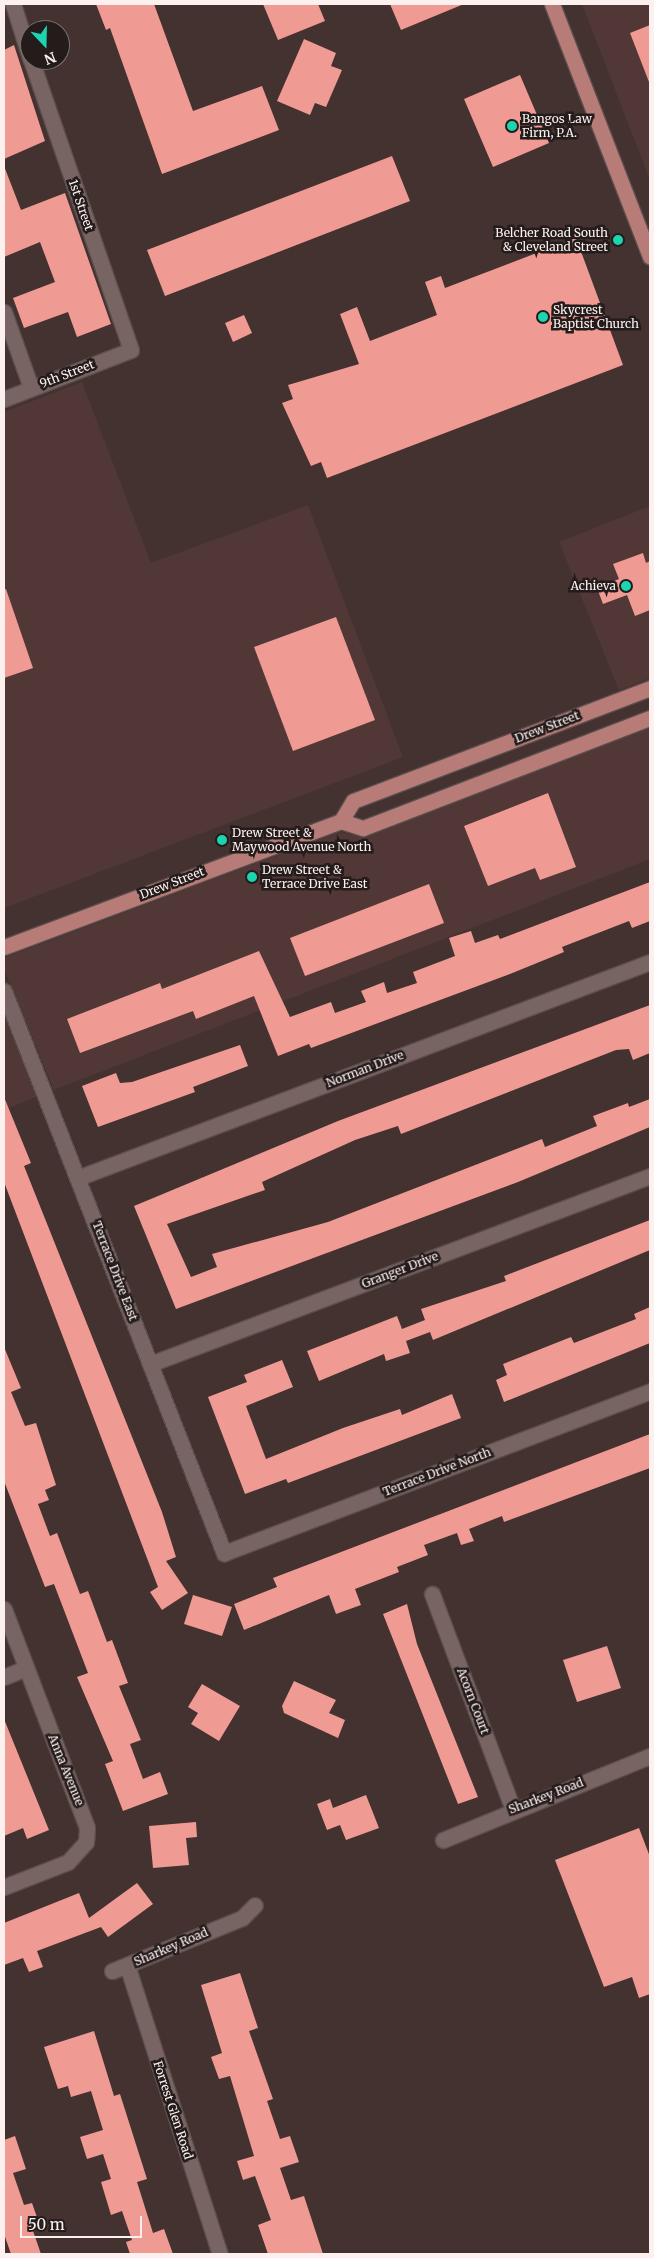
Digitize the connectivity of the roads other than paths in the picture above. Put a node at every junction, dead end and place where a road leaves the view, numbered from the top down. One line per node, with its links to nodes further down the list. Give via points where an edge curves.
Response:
1 (13, 4): 3 (street, 1st Street)
2 (552, 4): 5 (main road)
3 (20, 27)
4 (34, 70): 7 (street, 1st Street)
5 (650, 257)
6 (4, 312): 8 (street)
7 (131, 350): 8 (street, 9th Street)
8 (31, 388): 9 (street, 9th Street)
9 (4, 399)
10 (650, 688): 12 (main road, Drew Street, via 353,801)
11 (650, 718): 12 (main road, via 363,828)
12 (341, 821): 13 (main road, Drew Street)
13 (4, 948)
14 (650, 962): 17 (street, Norman Drive)
15 (4, 991): 17 (street, Terrace Drive East)
16 (650, 1176): 18 (street, Granger Drive)
17 (80, 1177): 18 (street, Terrace Drive East)
18 (150, 1364): 20 (street, Terrace Drive East)
19 (650, 1391): 20 (street, Terrace Drive North)
20 (224, 1553)
21 (432, 1594): 26 (street, Acorn Court)
22 (4, 1609): 23 (street, Anna Avenue)
23 (26, 1668): 24 (street); 28 (street, Anna Avenue, via 84,1815 86,1842 68,1862)
24 (4, 1677)
25 (650, 1756): 26 (street, Sharkey Road)
26 (513, 1809): 27 (street, Sharkey Road)
27 (443, 1840)
28 (4, 1886)
29 (255, 1905): 30 (street, Sharkey Road, via 242,1918)
30 (127, 1965): 31 (street, Sharkey Road); 32 (street, Forrest Glen Road)
31 (112, 1971)
32 (220, 2254)

